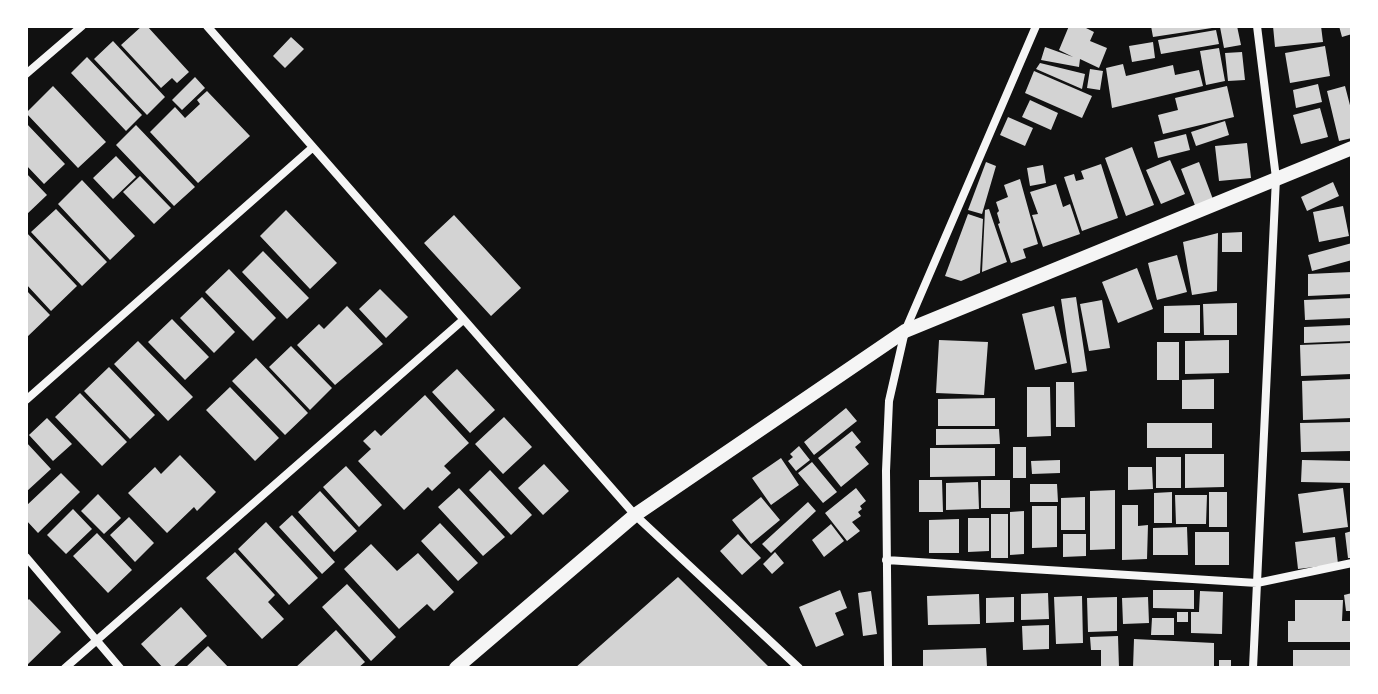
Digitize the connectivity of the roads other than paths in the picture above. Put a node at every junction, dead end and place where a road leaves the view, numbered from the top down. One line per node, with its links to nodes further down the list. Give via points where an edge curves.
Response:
1 (82, 26): 5 (street)
2 (207, 26): 6 (street)
3 (1036, 26): 10 (street)
4 (1257, 26): 8 (street)
5 (26, 74)
6 (312, 148): 9 (street); 11 (street)
7 (1352, 148): 8 (street)
8 (1276, 178): 10 (street); 16 (street)
9 (463, 320): 12 (street); 17 (street)
10 (905, 331): 12 (street); 14 (street, via 889,401)
11 (26, 400)
12 (635, 515): 20 (street); 21 (street)
13 (26, 557): 17 (street)
14 (886, 560): 16 (street); 22 (street)
15 (1352, 563): 16 (street)
16 (1257, 583): 23 (street)
17 (97, 641): 18 (street); 19 (street)
18 (65, 668)
19 (120, 668)
20 (456, 668)
21 (799, 668)
22 (888, 668)
23 (1253, 668)

